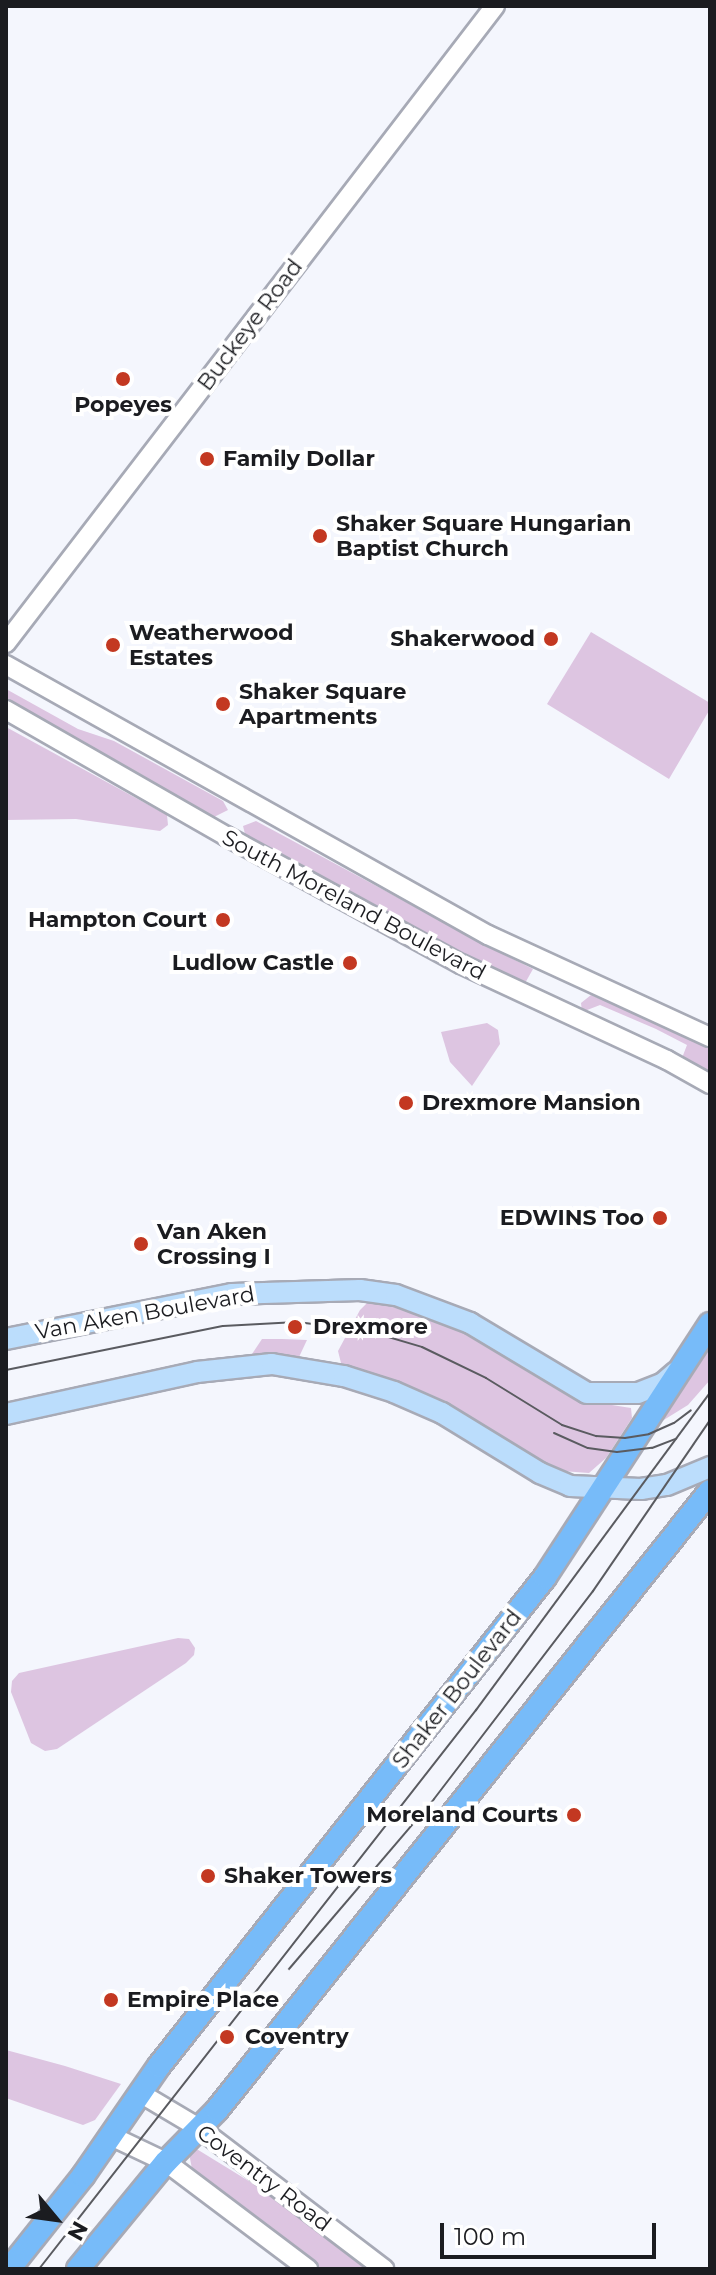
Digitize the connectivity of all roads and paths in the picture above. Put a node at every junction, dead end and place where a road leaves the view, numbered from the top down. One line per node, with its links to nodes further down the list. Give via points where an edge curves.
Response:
1 (495, 6): 2 (street, Buckeye Road)
2 (6, 643)
3 (6, 665): 5 (street, South Moreland Boulevard, via 488,935)
4 (6, 710): 6 (street, South Moreland Boulevard, via 461,964)
5 (710, 1037)
6 (710, 1084)
7 (710, 1324): 9 (main road, Shaker Boulevard)
8 (6, 1339): 9 (main road, Van Aken Boulevard, via 200,1298 360,1290 409,1299 470,1323 587,1393 651,1389)
9 (682, 1366): 12 (main road, Shaker Boulevard)
10 (6, 1414): 12 (main road, via 227,1367 290,1365 394,1392 442,1413 556,1481)
11 (710, 1467): 12 (main road, via 667,1485)
12 (604, 1489): 14 (main road, Shaker Boulevard, via 545,1577)
13 (710, 1491): 15 (main road)
14 (140, 2093): 15 (street, Coventry Road); 16 (main road, Shaker Boulevard)
15 (199, 2128): 17 (main road); 21 (street, Coventry Road)
16 (111, 2136): 17 (street, Coventry Road); 18 (main road, Shaker Boulevard)
17 (166, 2162): 19 (main road); 20 (street, Coventry Road)
18 (9, 2269)
19 (78, 2269)
20 (308, 2269)
21 (384, 2269)

